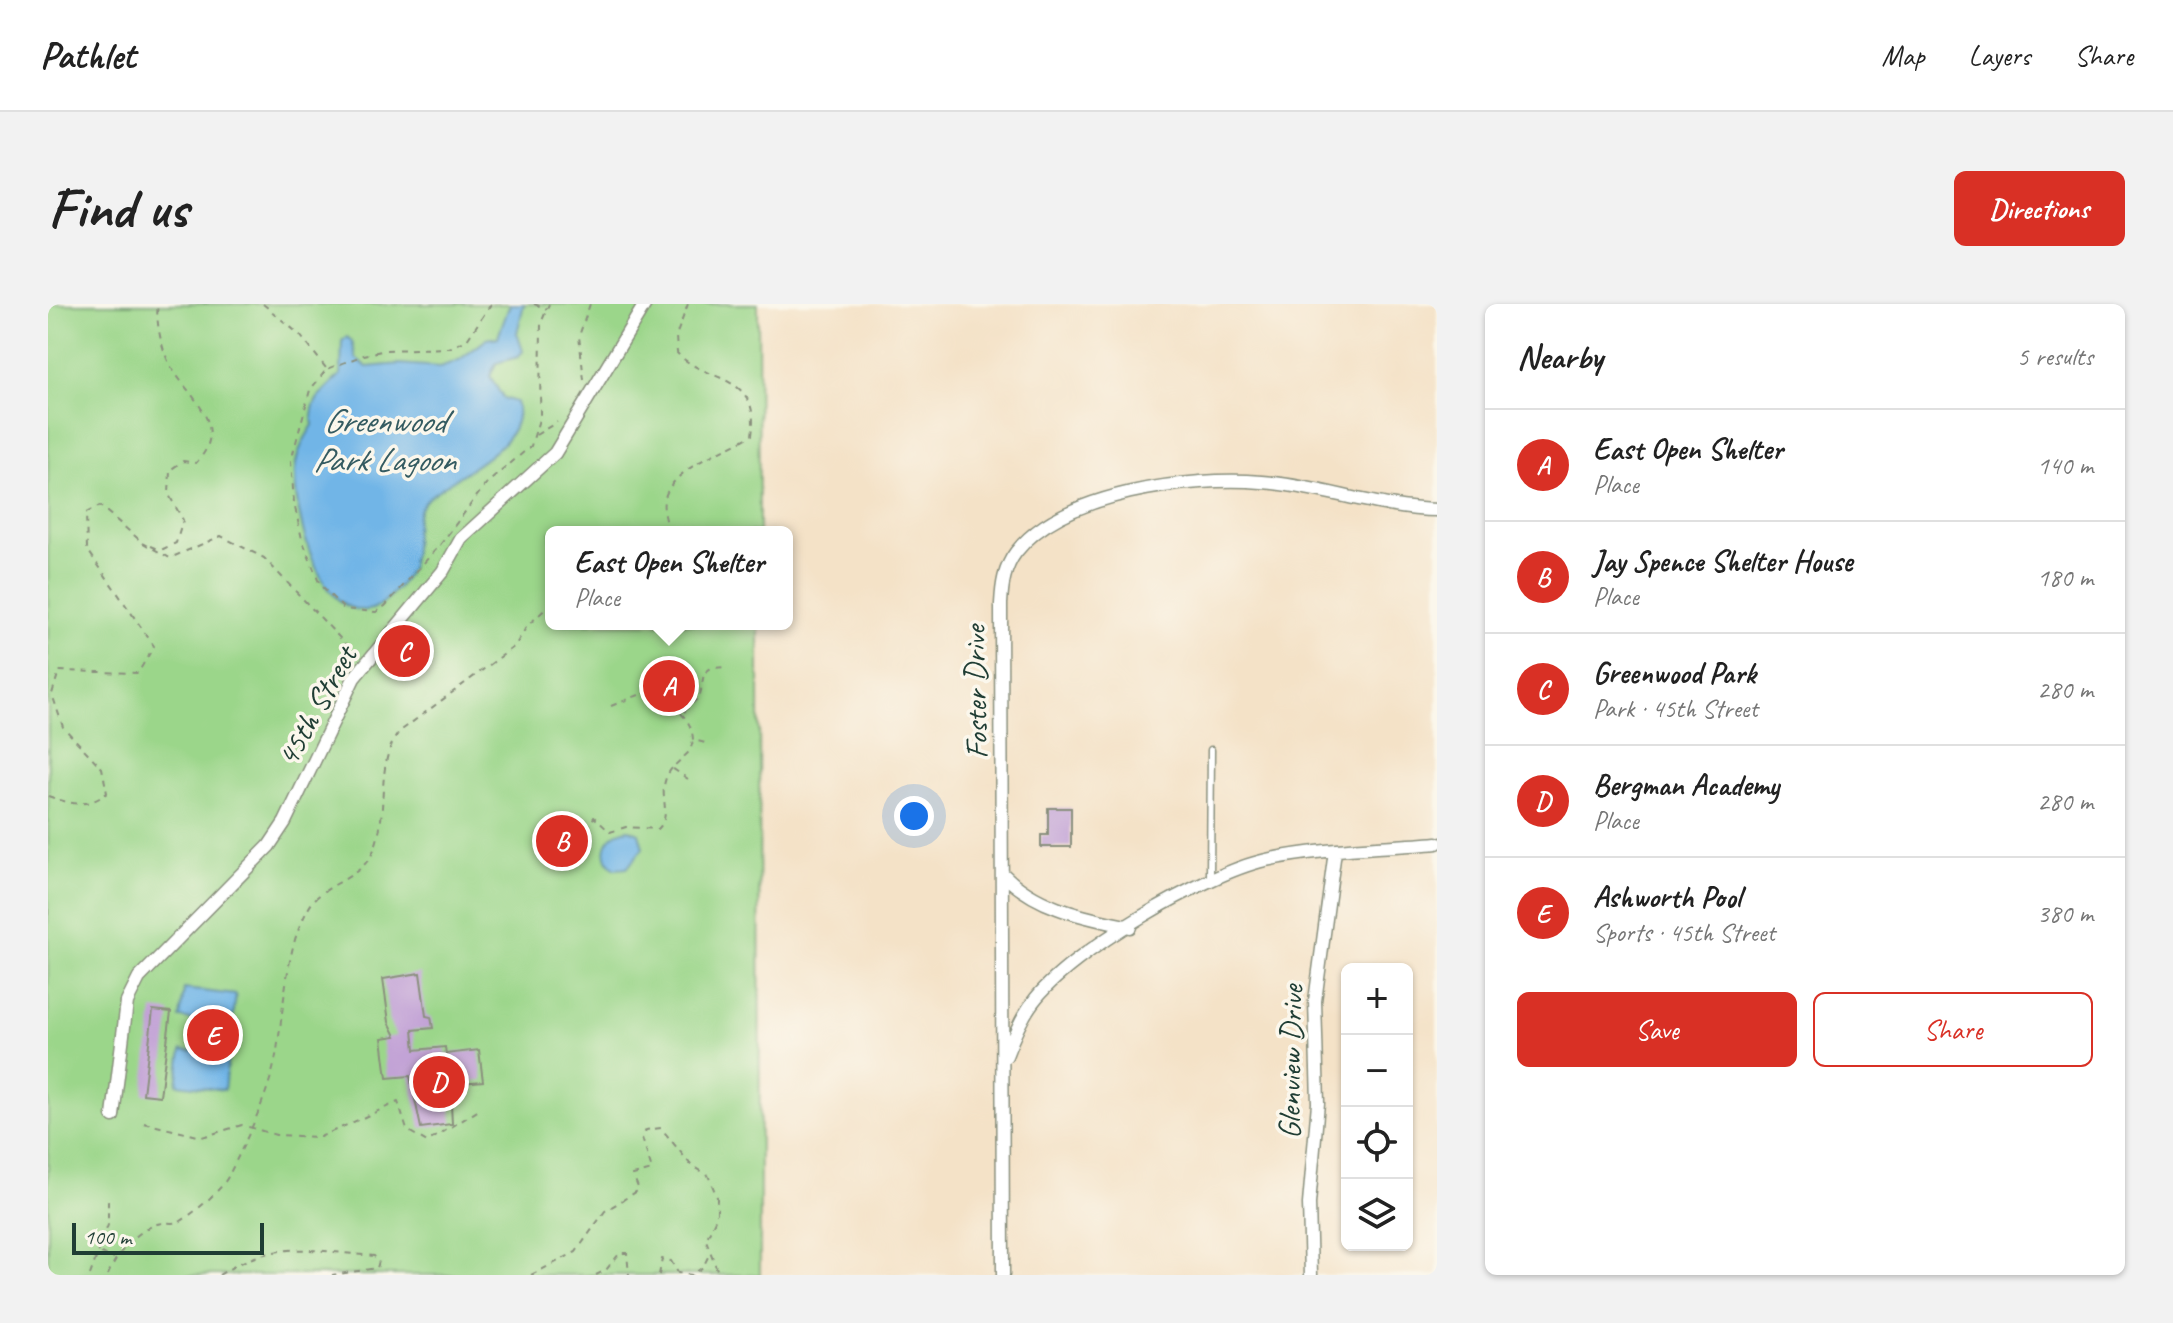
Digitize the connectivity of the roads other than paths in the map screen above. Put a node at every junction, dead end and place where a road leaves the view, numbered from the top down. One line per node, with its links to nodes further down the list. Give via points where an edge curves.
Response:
1 (645, 304): 10 (street, 45th Street, via 555,453 461,539 443,571 365,664 333,716 269,846 139,978 127,1002)
2 (1437, 510): 6 (street, Foster Drive, via 1264,482 1188,482 1097,502 1028,540 1008,566 1001,604)
3 (1211, 750): 7 (lane)
4 (1437, 843): 5 (street)
5 (1335, 851): 7 (street, via 1264,860); 12 (street, Glenview Drive, via 1315,1001 1318,1103 1309,1204)
6 (1003, 874): 8 (street, via 1019,891 1042,903); 9 (street, Foster Drive)
7 (1210, 878): 8 (street)
8 (1130, 927): 9 (street, via 1060,974 1034,1001)
9 (1002, 1064): 11 (street, Foster Drive)
10 (113, 1116)
11 (1003, 1275)
12 (1311, 1275)

